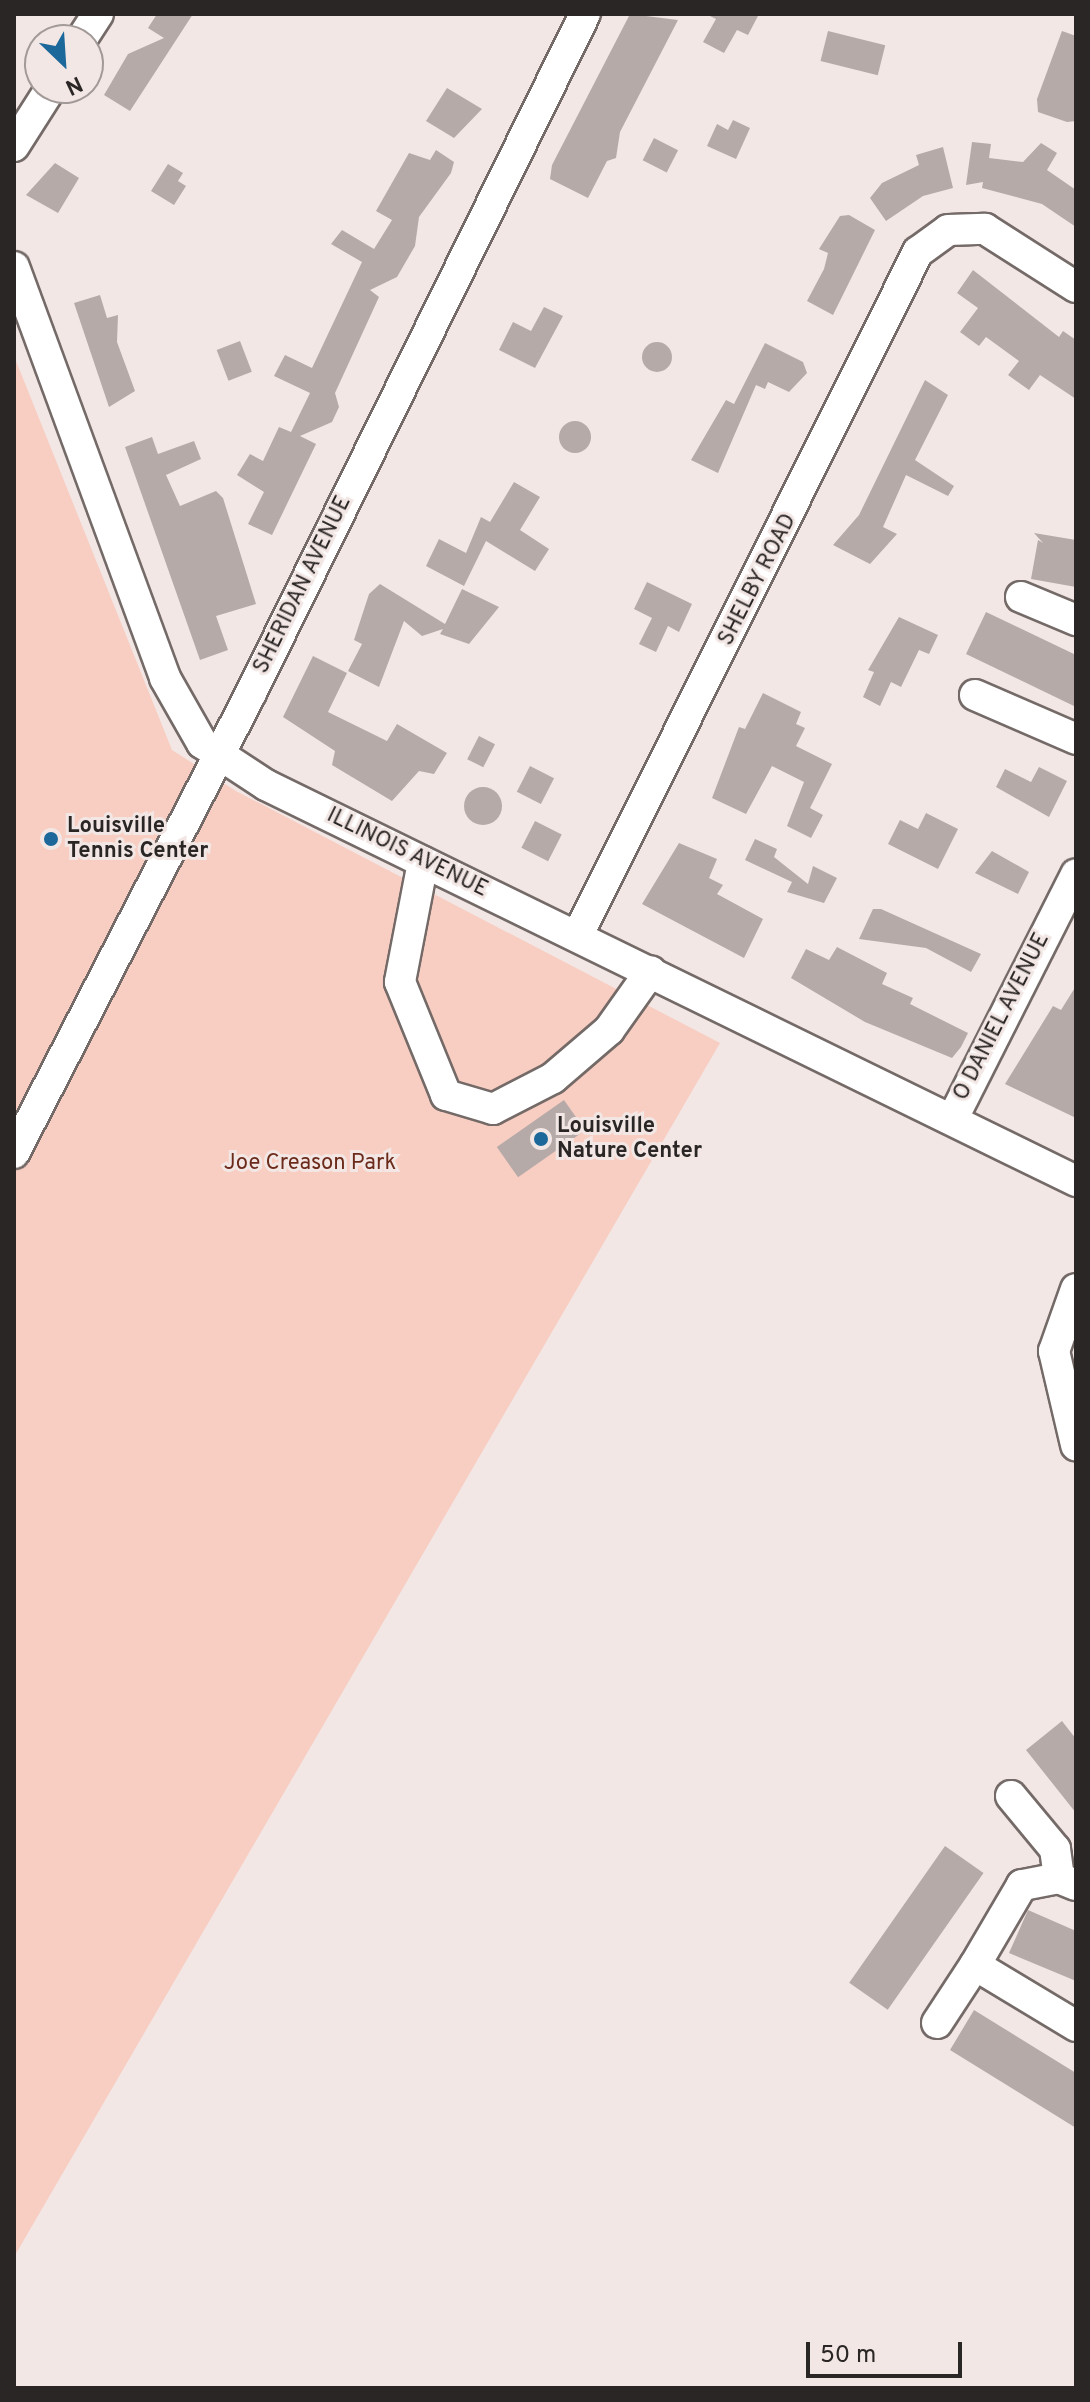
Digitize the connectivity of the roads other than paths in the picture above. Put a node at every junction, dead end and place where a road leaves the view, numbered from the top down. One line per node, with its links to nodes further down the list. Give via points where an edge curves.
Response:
1 (585, 14): 10 (street, SHERIDAN AVENUE)
2 (41, 104): 3 (street)
3 (14, 146)
4 (14, 267): 10 (street, ILLINOIS AVENUE, via 165,678 188,725)
5 (1076, 287): 13 (street, SHELBY ROAD, via 998,234 964,227 942,233 918,252 838,423)
6 (1021, 597): 7 (street)
7 (1076, 620)
8 (975, 695): 9 (street)
9 (1076, 739)
10 (218, 756): 11 (street, ILLINOIS AVENUE); 16 (street, SHERIDAN AVENUE)
11 (423, 862): 13 (street, ILLINOIS AVENUE); 14 (street, via 400,982 446,1095 493,1109 553,1078 609,1030)
12 (1076, 874): 15 (street, O DANIEL AVENUE)
13 (579, 933): 14 (street, ILLINOIS AVENUE)
14 (651, 971): 15 (street, ILLINOIS AVENUE)
15 (953, 1118): 17 (street, ILLINOIS AVENUE)
16 (14, 1153)
17 (1076, 1181)
18 (1076, 1289): 19 (street, via 1054,1351)
19 (1076, 1445)
20 (1011, 1796): 21 (street, via 1055,1849)
21 (1067, 1882): 22 (street, via 1022,1885)
22 (975, 1965): 23 (street); 24 (street)
23 (937, 2023)
24 (1076, 2026)

